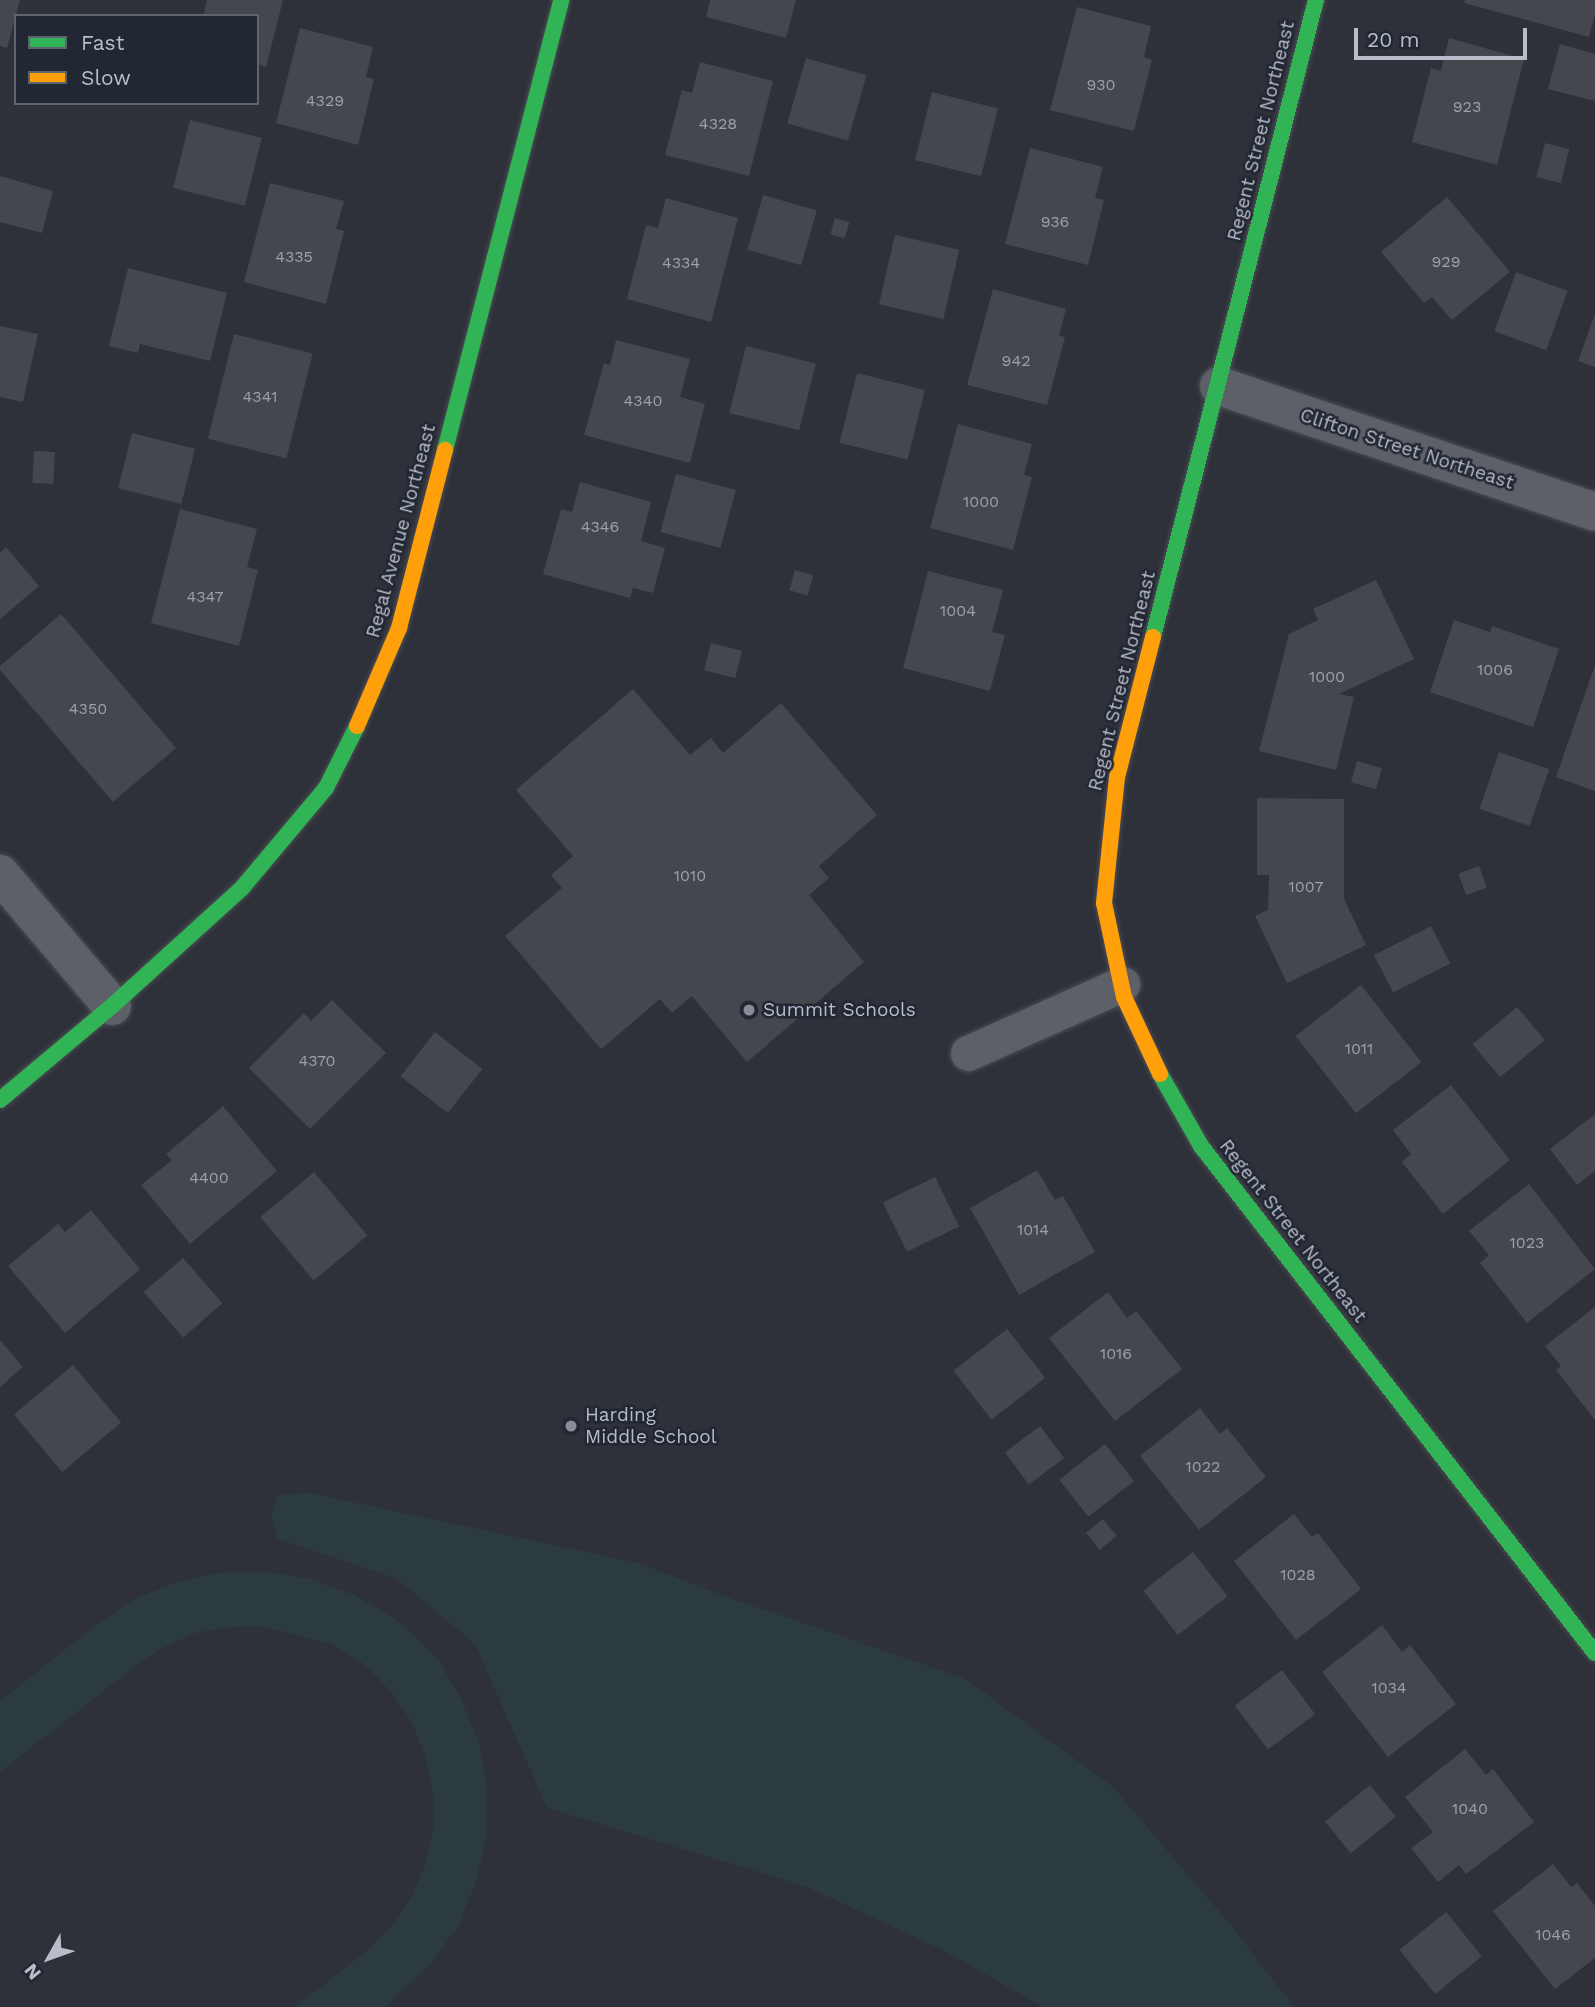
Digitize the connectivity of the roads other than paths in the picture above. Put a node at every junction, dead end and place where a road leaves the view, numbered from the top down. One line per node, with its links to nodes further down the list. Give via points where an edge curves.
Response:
1 (561, 0): 7 (street, Regal Avenue Northeast, via 422,546 399,628 373,694 326,788 242,888)
2 (1316, 0): 3 (street, Regent Street Northeast)
3 (1219, 386): 4 (street, Clifton Street Northeast); 6 (street, Regent Street Northeast, via 1117,777 1104,903)
4 (1595, 512)
5 (0, 874): 7 (street)
6 (1122, 984): 8 (lane); 10 (street, Regent Street Northeast, via 1158,1070 1200,1146)
7 (112, 1006): 9 (street, Regal Avenue Northeast)
8 (968, 1053)
9 (0, 1100)
10 (1595, 1653)

